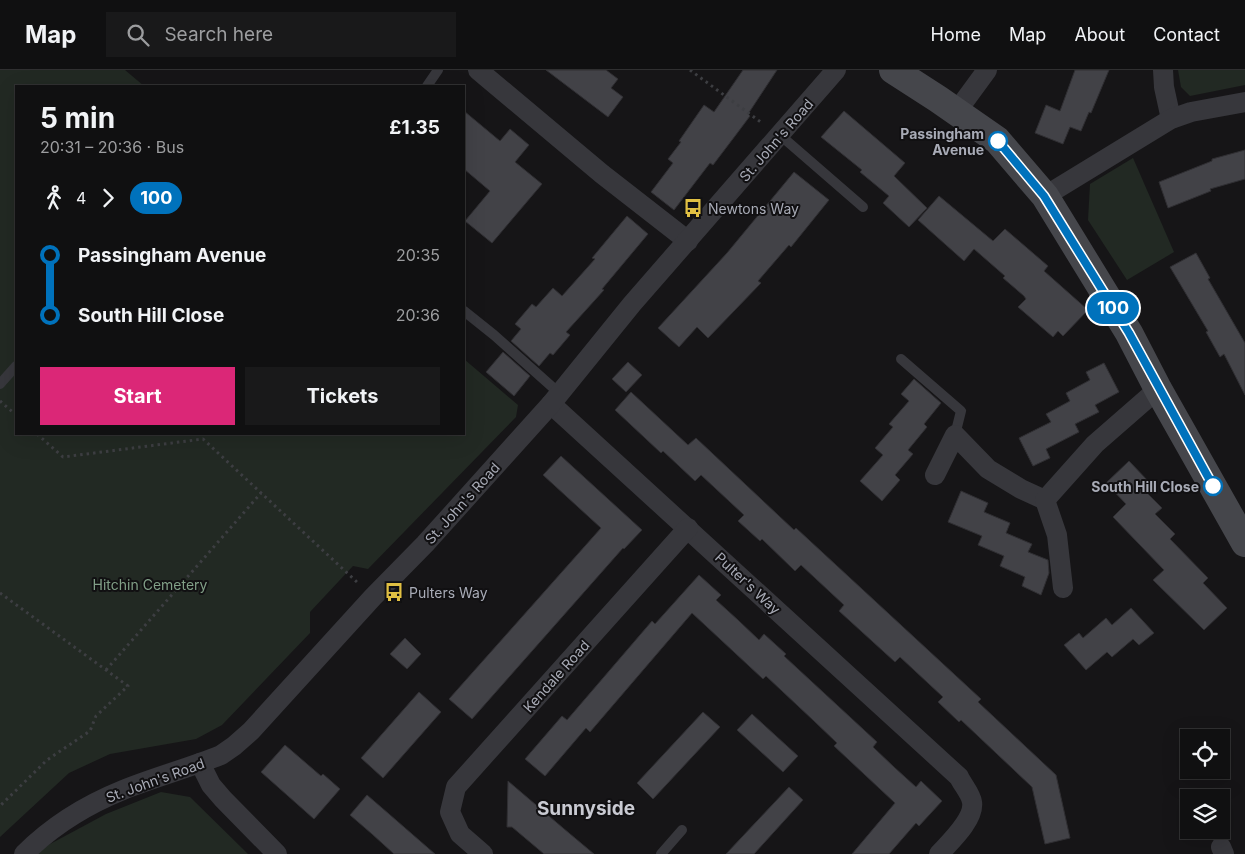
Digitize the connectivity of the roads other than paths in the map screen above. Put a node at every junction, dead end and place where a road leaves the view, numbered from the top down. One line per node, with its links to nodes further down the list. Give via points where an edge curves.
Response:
1 (438, 70): 7 (lane)
2 (478, 70): 14 (street)
3 (836, 70): 11 (street, St. John's Road)
4 (893, 70): 9 (street)
5 (987, 70): 9 (street)
6 (1163, 70): 10 (street)
7 (428, 85)
8 (1245, 102): 10 (street)
9 (957, 111): 12 (street, via 997,140)
10 (1171, 119): 12 (street)
11 (780, 135): 13 (lane); 14 (street, St. John's Road)
12 (1044, 196): 19 (street, via 1129,333)
13 (863, 207)
14 (688, 241): 20 (street, St. John's Road)
15 (465, 313): 20 (lane, via 494,335)
16 (900, 358): 21 (lane, via 961,411)
17 (15, 367): 18 (lane)
18 (0, 384)
19 (1158, 389): 23 (street, via 1095,444); 25 (street)
20 (555, 398): 24 (street, Pulter's Way); 27 (street, St. John's Road, via 251,731 221,755)
21 (955, 435): 22 (street); 23 (street, via 988,469)
22 (936, 475)
23 (1044, 500): 26 (street, via 1057,535)
24 (688, 528): 31 (street, Kendale Road, via 456,787 450,812 460,834); 33 (street, Pulter's Way, via 959,777 972,802 970,814)
25 (1245, 543)
26 (1063, 588)
27 (200, 763): 29 (street, St. John's Road, via 99,800 54,828); 30 (street, via 211,785)
28 (682, 830): 32 (lane)
29 (24, 854)
30 (277, 854)
31 (483, 854)
32 (661, 854)
33 (939, 854)

